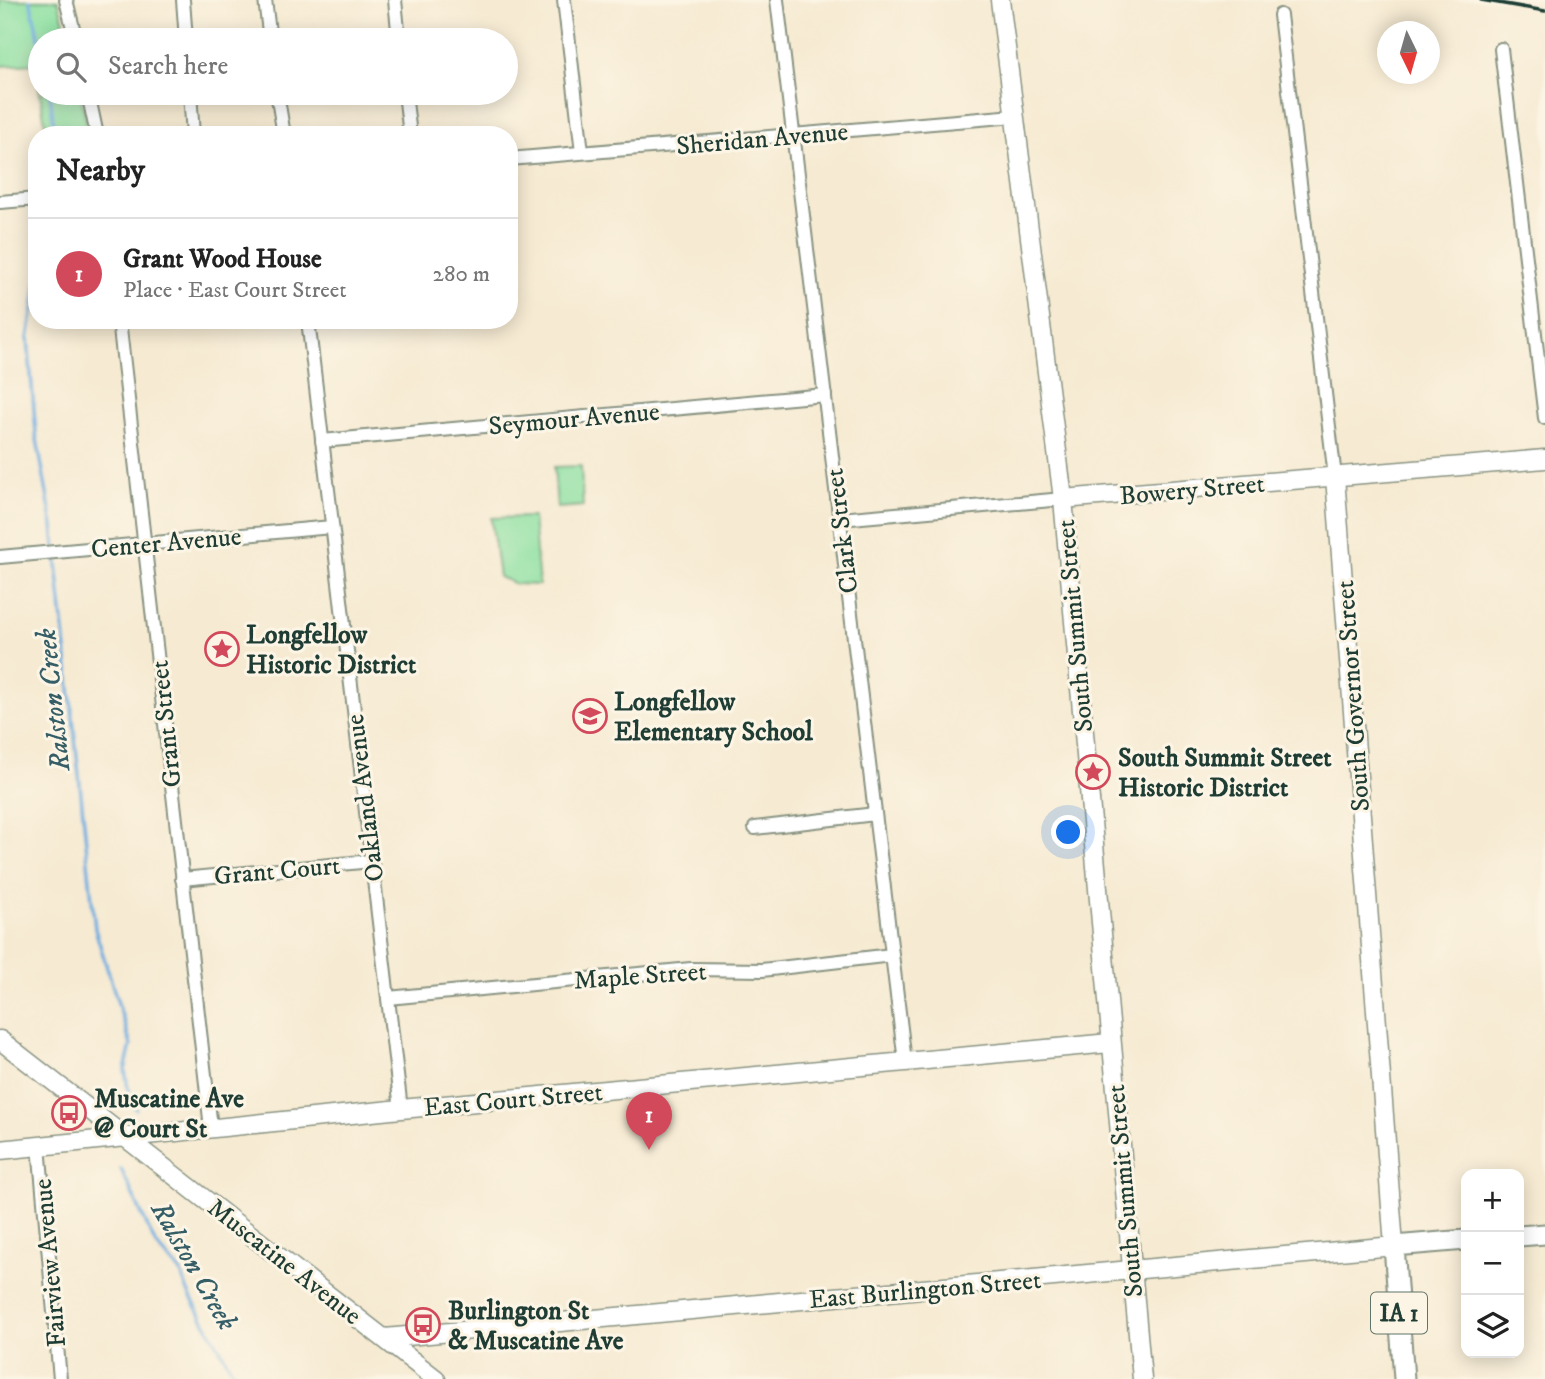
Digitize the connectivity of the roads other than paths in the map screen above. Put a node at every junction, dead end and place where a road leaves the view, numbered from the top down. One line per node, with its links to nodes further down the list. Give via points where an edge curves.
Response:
1 (66, 0): 9 (street)
2 (183, 0): 10 (street)
3 (265, 0): 11 (street)
4 (395, 0): 12 (street)
5 (564, 0): 24 (street)
6 (777, 0): 23 (street, Clark Street)
7 (1000, 0): 18 (street, South Summit Street)
8 (1280, 15): 34 (street, South Governor Street)
9 (73, 28)
10 (185, 28)
11 (268, 28)
12 (398, 28)
13 (1501, 49): 31 (street)
14 (91, 105): 19 (street)
15 (191, 105): 20 (street)
16 (279, 105): 21 (street)
17 (406, 105): 22 (street)
18 (1014, 116): 23 (street, Sheridan Avenue); 35 (street, South Summit Street)
19 (95, 126)
20 (192, 126)
21 (282, 126)
22 (409, 126)
23 (794, 135): 24 (street, Sheridan Avenue); 30 (street, Clark Street)
24 (582, 152): 25 (street, Sheridan Avenue)
25 (518, 158)
26 (28, 200): 27 (street)
27 (0, 202)
28 (120, 329): 38 (street, Grant Street)
29 (309, 329): 32 (street, Oakland Avenue)
30 (825, 395): 32 (street, Seymour Avenue); 36 (street, Clark Street)
31 (1545, 418)
32 (322, 441): 37 (street, Oakland Avenue)
33 (1545, 459): 34 (street, Bowery Street)
34 (1335, 477): 35 (street, Bowery Street); 57 (street, South Governor Street)
35 (1063, 499): 36 (street, Bowery Street); 47 (street, South Summit Street)
36 (840, 519): 40 (street, Clark Street)
37 (332, 527): 38 (street, Center Avenue); 42 (street, Oakland Avenue)
38 (144, 544): 39 (street, Center Avenue); 43 (street, Grant Street)
39 (0, 557)
40 (876, 814): 41 (street); 44 (street, Clark Street)
41 (755, 828)
42 (372, 861): 43 (street, Grant Court); 45 (street, Oakland Avenue)
43 (182, 879): 50 (street, Grant Street)
44 (892, 955): 45 (street, Maple Street, via 762,970 691,969); 48 (street, Clark Street)
45 (388, 998): 49 (street, Oakland Avenue)
46 (0, 1040): 51 (street, Muscatine Avenue)
47 (1111, 1043): 48 (street, East Court Street); 58 (street, South Summit Street)
48 (905, 1062): 49 (street, East Court Street)
49 (401, 1109): 50 (street, East Court Street)
50 (211, 1128): 51 (street, East Court Street)
51 (124, 1137): 52 (street, East Court Street); 59 (street, Muscatine Avenue)
52 (39, 1146): 53 (street, East Court Street); 60 (street, Fairview Avenue)
53 (0, 1150)
54 (1545, 1234): 55 (main road)
55 (1524, 1236)
56 (1461, 1240): 57 (main road, East Burlington Street)
57 (1394, 1246): 58 (street, East Burlington Street); 63 (main road, South Governor Street / IA 1)
58 (1131, 1270): 59 (street, East Burlington Street); 62 (street, South Summit Street)
59 (384, 1338): 61 (street, Muscatine Avenue)
60 (60, 1379)
61 (436, 1379)
62 (1142, 1379)
63 (1405, 1379)

